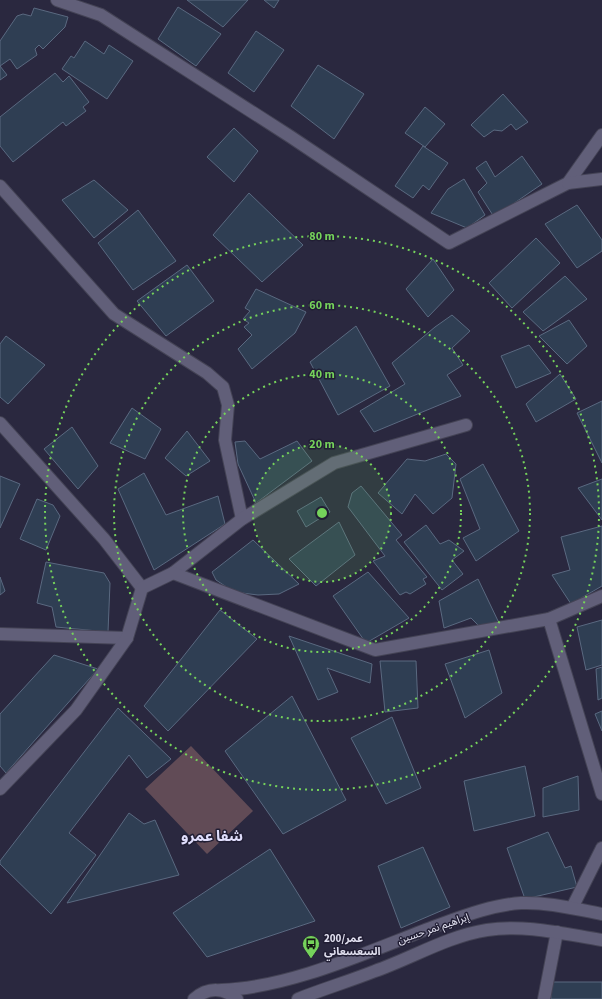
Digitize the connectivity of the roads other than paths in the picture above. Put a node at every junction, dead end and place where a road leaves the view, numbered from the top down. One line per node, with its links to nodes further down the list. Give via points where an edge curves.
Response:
1 (57, 0): 4 (street, via 102,15 449,243)
2 (602, 136): 4 (street)
3 (602, 179): 4 (street)
4 (568, 183)
5 (0, 186): 8 (street, via 114,314 207,373 222,388 228,405 226,440)
6 (0, 423): 10 (street, via 104,539)
7 (466, 425): 8 (street, via 334,463)
8 (242, 519): 9 (street)
9 (173, 574): 10 (street); 12 (street, via 375,650)
10 (142, 588): 14 (street)
11 (602, 596): 12 (street)
12 (549, 619): 16 (street)
13 (0, 634): 14 (street)
14 (127, 638): 15 (street, via 76,710)
15 (0, 789)
16 (602, 792)
17 (602, 848): 18 (street)
18 (572, 908): 19 (street, إبراهيم نمر حسين); 22 (street, إبراهيم نمر حسين, via 546,903 519,903 496,908 464,916 306,974 259,986)
19 (602, 914)
20 (557, 932): 21 (street, إبراهيم نمر حسين); 25 (street, إبراهيم نمر حسين, via 512,928 465,935 375,972); 26 (street)
21 (602, 940)
22 (221, 990): 23 (street, إبراهيم نمر حسين, via 211,990); 24 (street)
23 (193, 999)
24 (237, 999)
25 (298, 999)
26 (544, 999)

